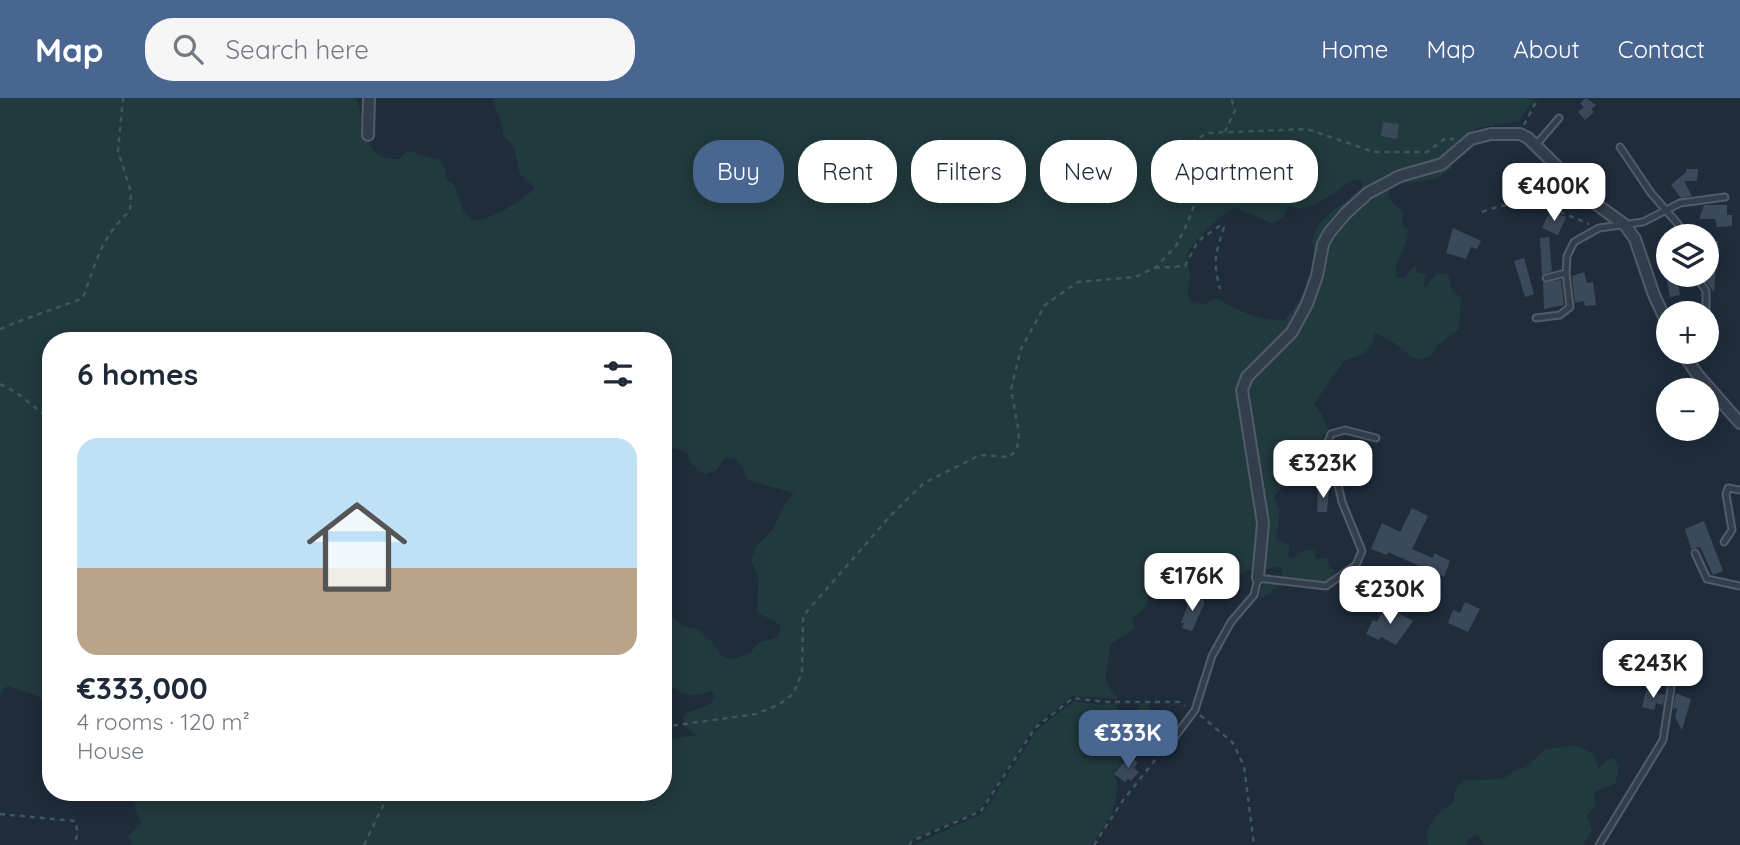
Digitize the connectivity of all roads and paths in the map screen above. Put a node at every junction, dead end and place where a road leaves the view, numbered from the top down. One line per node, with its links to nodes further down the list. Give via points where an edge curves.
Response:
1 (123, 98): 24 (path, via 118,150 131,192 130,211 112,227 83,298)
2 (369, 98): 8 (street)
3 (1231, 98): 6 (path, via 1235,110)
4 (1538, 98): 7 (path)
5 (1559, 118): 10 (lane)
6 (1225, 132): 9 (path, via 1307,129 1374,152 1427,152 1444,139); 18 (path, via 1207,132 1194,141 1185,172 1194,206 1176,246)
7 (1520, 134): 9 (street); 10 (street)
8 (368, 135)
9 (1471, 139): 33 (street, via 1442,164 1400,176 1368,193 1346,213 1323,244 1317,276 1292,332 1247,377 1242,390 1263,523)
10 (1535, 145): 16 (street, via 1592,201)
11 (1620, 147): 13 (lane)
12 (1725, 197): 13 (lane, via 1680,203)
13 (1665, 211): 15 (lane); 16 (lane)
14 (1482, 212): 17 (path, via 1513,202 1532,203)
15 (1678, 224)
16 (1625, 225): 17 (lane); 22 (street, via 1635,239)
17 (1599, 228): 19 (lane, via 1574,242)
18 (1155, 268): 21 (path, via 1185,266 1198,241 1221,225 1214,260); 37 (path, via 1135,277 1077,282 1045,305 1021,349 1011,389 1017,450 1009,457 980,455 933,479 892,514 803,616 802,673 793,694 757,714)
19 (1566, 273): 20 (lane); 23 (lane, via 1570,307 1560,316)
20 (1546, 278)
21 (1220, 289)
22 (1657, 301)
23 (1536, 318)
24 (0, 329)
25 (1690, 364): 28 (street)
26 (0, 384): 27 (path)
27 (42, 413)
28 (1740, 423)
29 (1376, 438): 33 (lane, via 1345,430 1331,434 1328,441 1342,502 1362,551 1356,565 1326,586)
30 (1740, 490): 31 (lane, via 1728,488 1726,494 1732,530)
31 (1724, 542)
32 (1695, 553): 34 (lane, via 1707,579)
33 (1258, 578): 36 (lane, via 1254,595 1231,622 1212,656)
34 (1740, 586)
35 (1671, 688): 46 (lane, via 1662,740)
36 (1195, 711): 38 (lane); 43 (path, via 1180,702 1073,698 1035,728 981,811); 45 (path, via 1233,743 1244,766)
37 (672, 726)
38 (1170, 743): 44 (path)
39 (385, 801): 42 (path)
40 (0, 814): 41 (path, via 75,821)
41 (74, 845)
42 (364, 845)
43 (909, 845)
44 (1094, 845)
45 (1254, 845)
46 (1599, 845)

